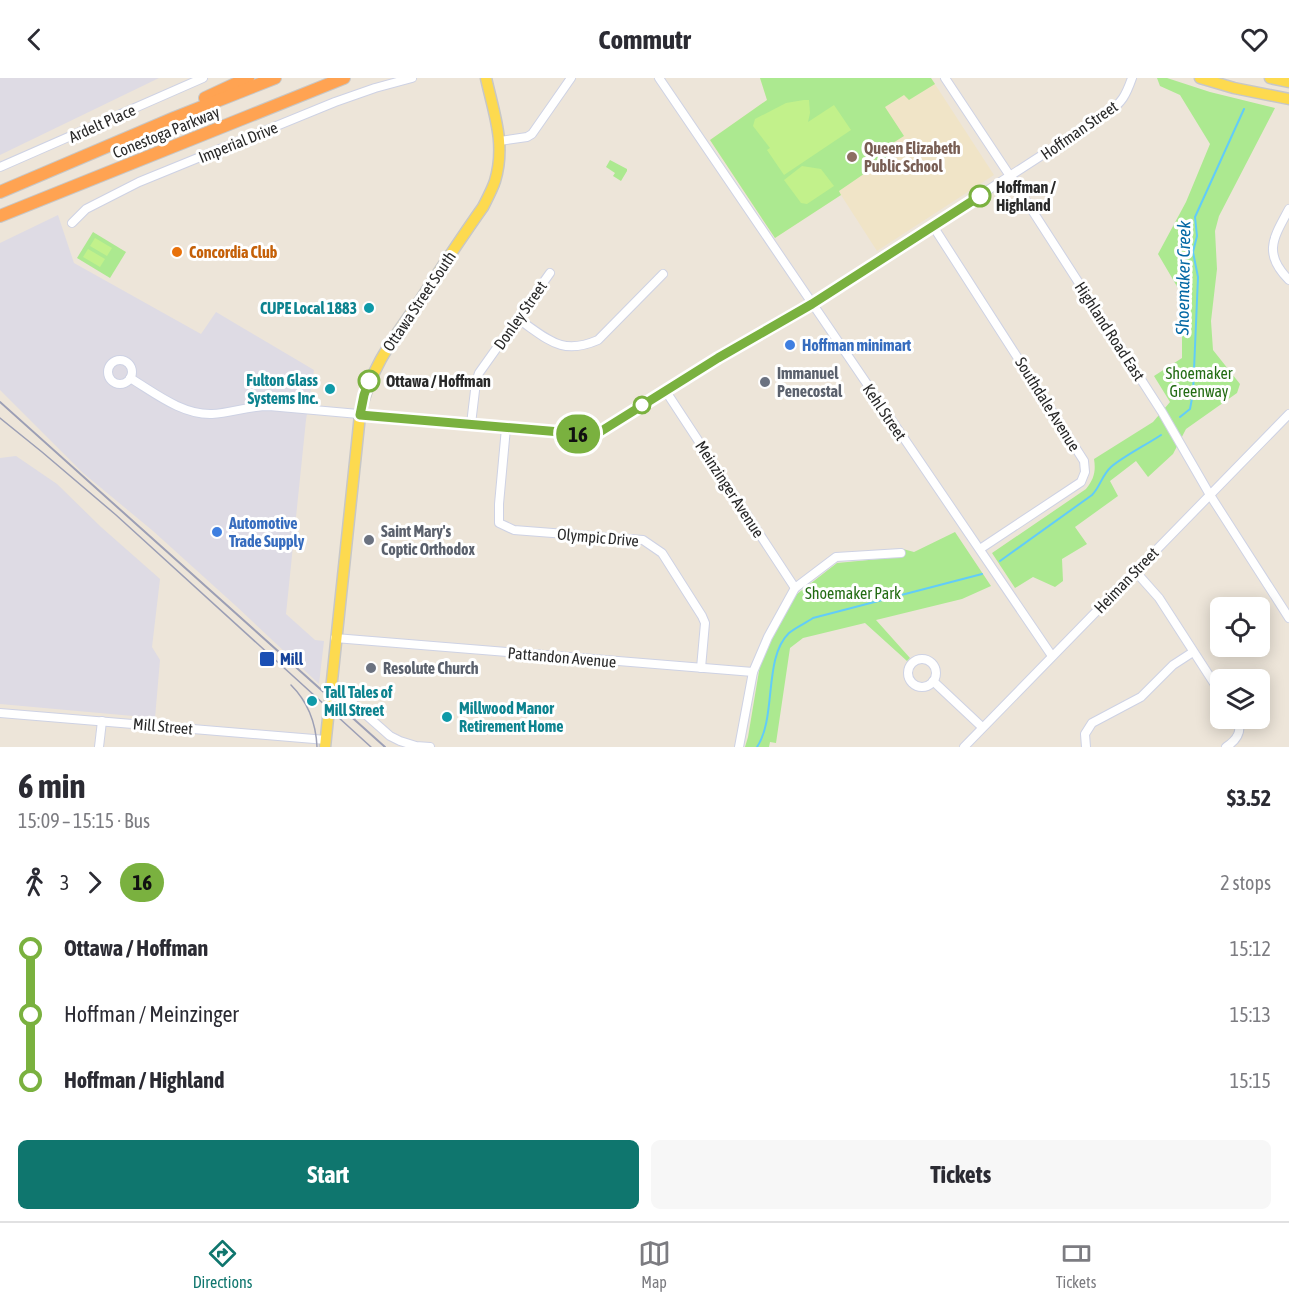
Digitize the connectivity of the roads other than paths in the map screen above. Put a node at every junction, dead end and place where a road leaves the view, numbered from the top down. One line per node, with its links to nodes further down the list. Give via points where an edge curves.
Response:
1 (203, 78): 17 (street, Ardelt Place)
2 (248, 78): 15 (highway, via 186,107)
3 (275, 78): 15 (highway, Conestoga Parkway)
4 (344, 78): 21 (highway, Conestoga Parkway)
5 (412, 78): 22 (street, Imperial Drive, via 334,102 139,182 86,209)
6 (486, 78): 16 (main road, Ottawa Street South)
7 (571, 78): 16 (street, via 532,134)
8 (659, 78): 27 (street, Kehl Street)
9 (945, 78): 18 (street, Highland Road East)
10 (1132, 78): 18 (street, Hoffman Street, via 1115,107)
11 (1200, 78): 14 (main road)
12 (1270, 78): 13 (main road)
13 (1289, 82)
14 (1289, 99)
15 (174, 118): 19 (highway, Conestoga Parkway)
16 (500, 141): 32 (main road, Ottawa Street South, via 495,183 483,207 386,350 369,381)
17 (0, 167)
18 (1010, 176): 23 (street, Hoffman Street); 35 (street, Highland Road East, via 1162,412)
19 (0, 192)
20 (1289, 209): 26 (street, via 1274,237 1273,252 1276,264)
21 (0, 216)
22 (72, 223)
23 (933, 226): 27 (street, Hoffman Street); 36 (street, Southdale Avenue, via 1084,461 1081,482)
24 (550, 273): 28 (street, Donley Street)
25 (663, 274): 28 (street, via 598,340 586,346 554,343)
26 (1289, 280)
27 (812, 304): 30 (street, Hoffman Street); 36 (street, Kehl Street)
28 (518, 319): 33 (street, Donley Street, via 479,373)
29 (130, 378): 32 (street, Hoffman Street, via 176,405 200,413 268,406)
30 (665, 390): 34 (street, Hoffman Street, via 595,435); 39 (street, Meinzinger Avenue)
31 (1289, 414): 35 (street, Heiman Street)
32 (360, 415): 33 (street, Hoffman Street); 41 (main road, Ottawa Street South)
33 (471, 424): 34 (street, Hoffman Street)
34 (506, 428): 44 (street, Olympic Drive, via 499,523 514,530 643,540 662,553 705,623)
35 (1210, 495): 38 (street, Heiman Street); 40 (street, Highland Road East)
36 (980, 549): 43 (street, Kehl Street)
37 (901, 554): 39 (street, via 836,557)
38 (1135, 572): 42 (street, via 1159,598); 43 (street, Heiman Street)
39 (795, 588): 45 (street)
40 (1289, 618)
41 (335, 638): 44 (street, Pattandon Avenue); 48 (main road, Ottawa Street South)
42 (1193, 652): 46 (street); 58 (street, via 1173,665 1140,697 1092,723 1085,734)
43 (1052, 656): 51 (street, Heiman Street)
44 (701, 668): 45 (street, Pattandon Avenue)
45 (753, 672): 56 (street)
46 (1210, 678)
47 (933, 681): 51 (street)
48 (330, 693): 53 (main road, Ottawa Street South); 55 (street, via 347,698 390,736)
49 (0, 713): 50 (street, Mill Street)
50 (102, 721): 53 (street, Mill Street); 54 (street)
51 (982, 727): 57 (street, Heiman Street)
52 (1240, 729): 59 (street)
53 (325, 743)
54 (99, 747)
55 (430, 747)
56 (739, 747)
57 (964, 747)
58 (1086, 747)
59 (1226, 747)

